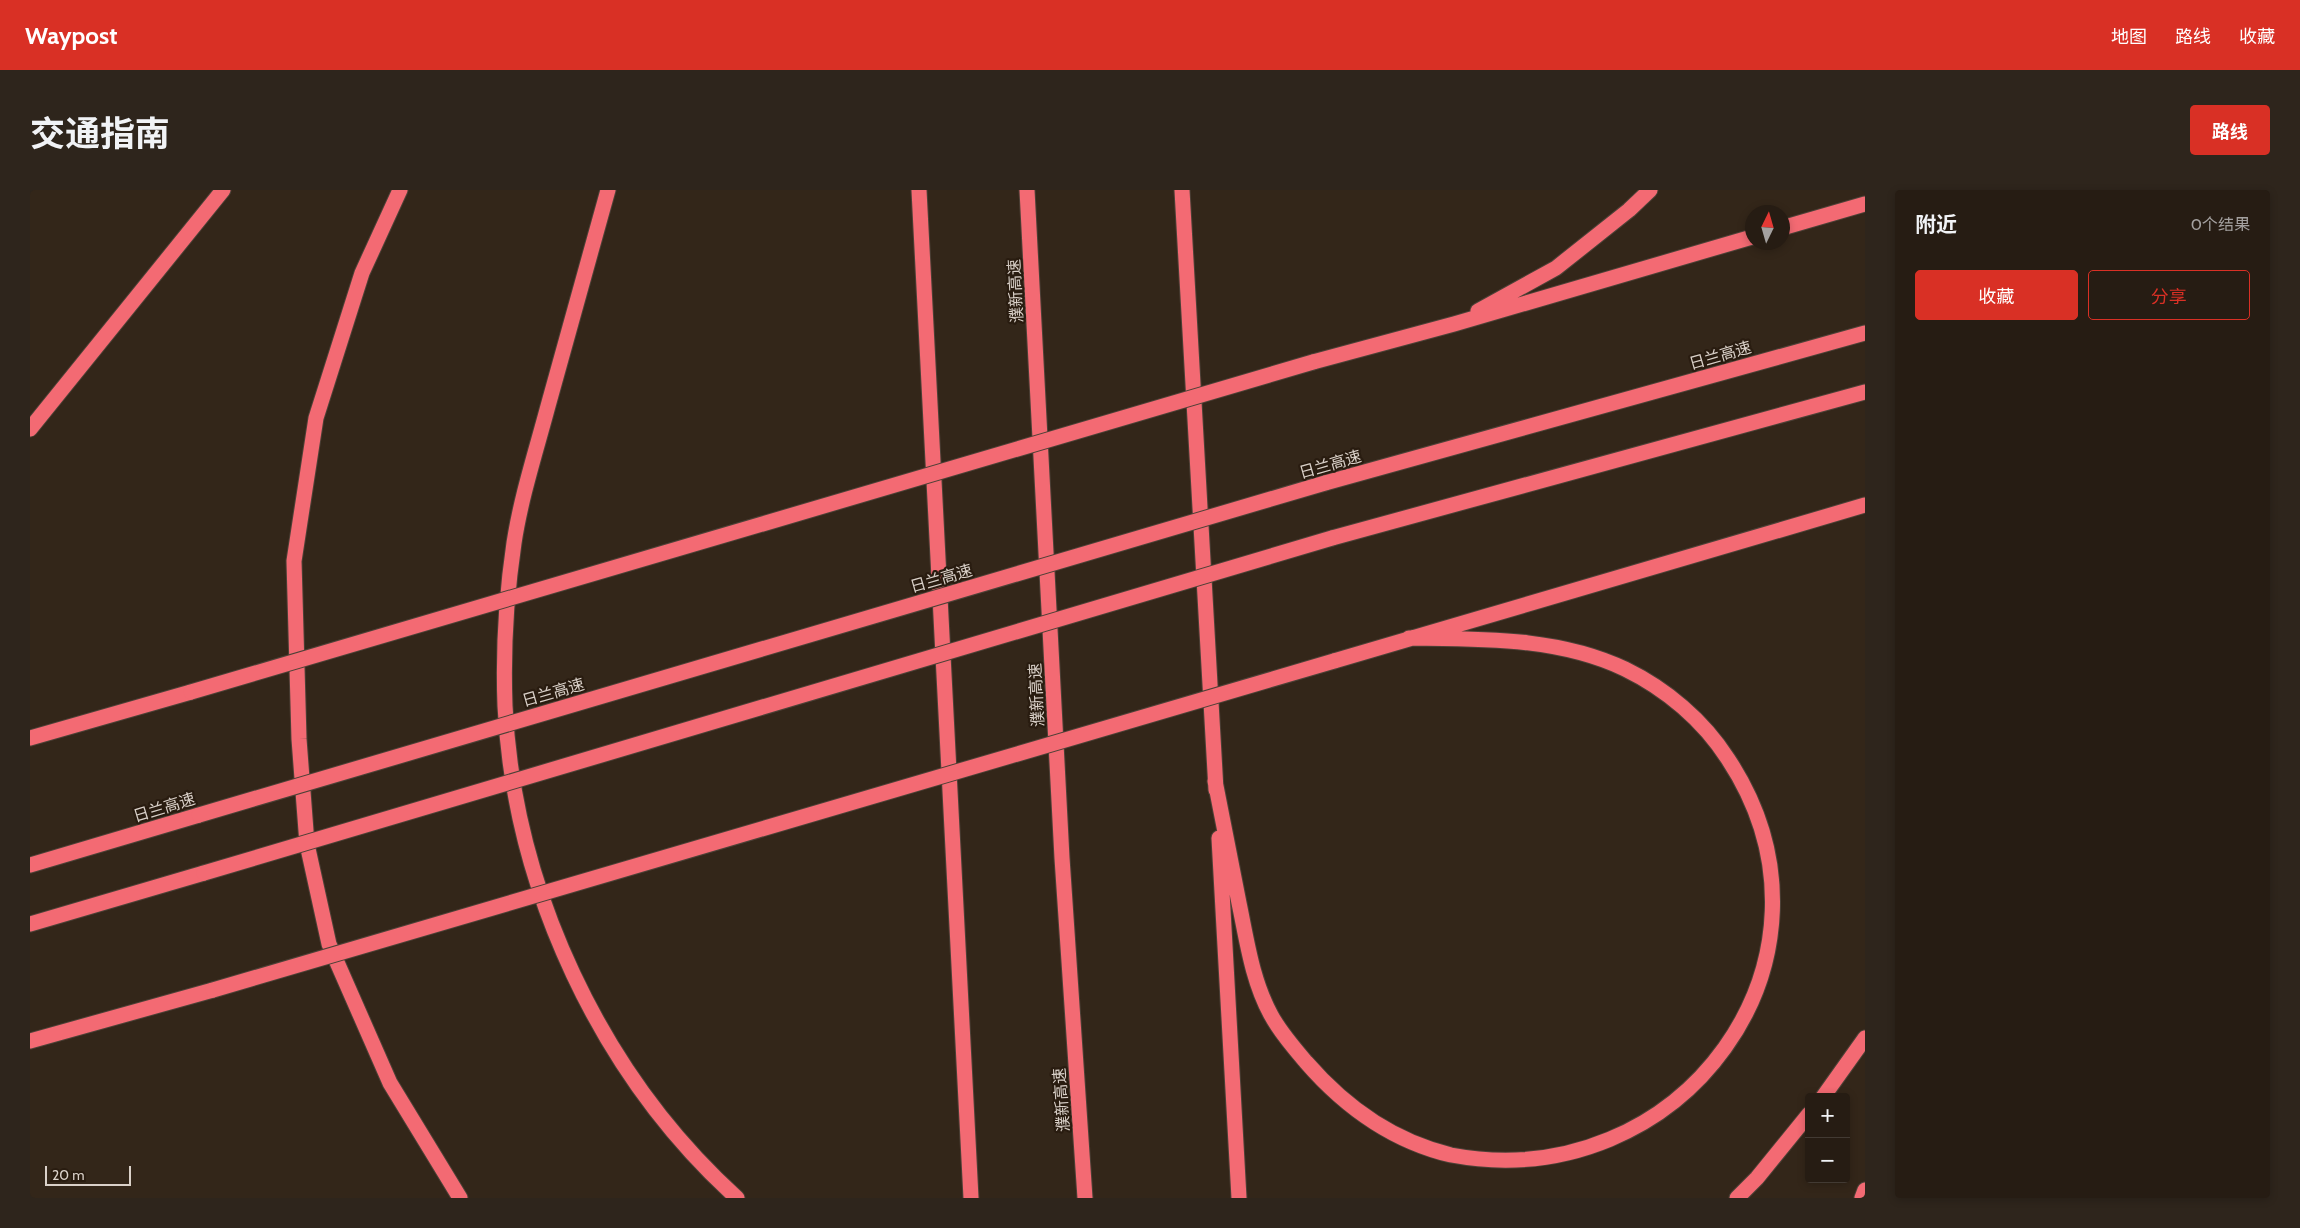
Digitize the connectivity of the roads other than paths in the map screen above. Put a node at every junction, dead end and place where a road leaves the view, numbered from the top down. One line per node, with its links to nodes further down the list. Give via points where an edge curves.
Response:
1 (223, 190): 14 (highway)
2 (400, 190): 26 (highway, via 362,273 316,418 294,561 299,739 307,844 329,944 390,1083)
3 (608, 190): 27 (highway, via 526,485 514,540 504,652 511,764 535,874 553,927 579,986 627,1070 658,1112)
4 (919, 190): 28 (highway)
5 (1027, 190): 29 (highway, 濮新高速, via 1062,858)
6 (1183, 190): 18 (highway)
7 (1650, 190): 11 (highway, via 1556,268)
8 (1865, 204): 9 (highway)
9 (1790, 226)
10 (1745, 239): 11 (highway)
11 (1454, 324): 17 (highway, bridge, via 1312,362)
12 (1865, 333): 19 (highway, 日兰高速, bridge, via 1324,483)
13 (1865, 392): 20 (highway, bridge, via 1332,538)
14 (30, 429)
15 (1865, 505): 16 (highway)
16 (1409, 638): 18 (highway, via 1483,639 1548,646 1593,656 1623,668 1658,688 1701,724 1721,748 1753,803 1770,865 1771,928 1766,960 1754,998 1728,1049 1684,1098 1658,1118 1599,1147 1535,1161 1502,1162 1438,1152 1377,1125 1350,1106 1296,1050 1271,1016 1252,969); 22 (highway, bridge)
17 (30, 738)
18 (1215, 781): 30 (highway)
19 (30, 865)
20 (30, 924)
21 (1865, 1038): 23 (highway)
22 (30, 1041)
23 (1826, 1093)
24 (1805, 1119): 31 (highway)
25 (1865, 1190): 32 (highway)
26 (460, 1198)
27 (737, 1198)
28 (971, 1198)
29 (1085, 1198)
30 (1239, 1198)
31 (1737, 1198)
32 (1862, 1198)

